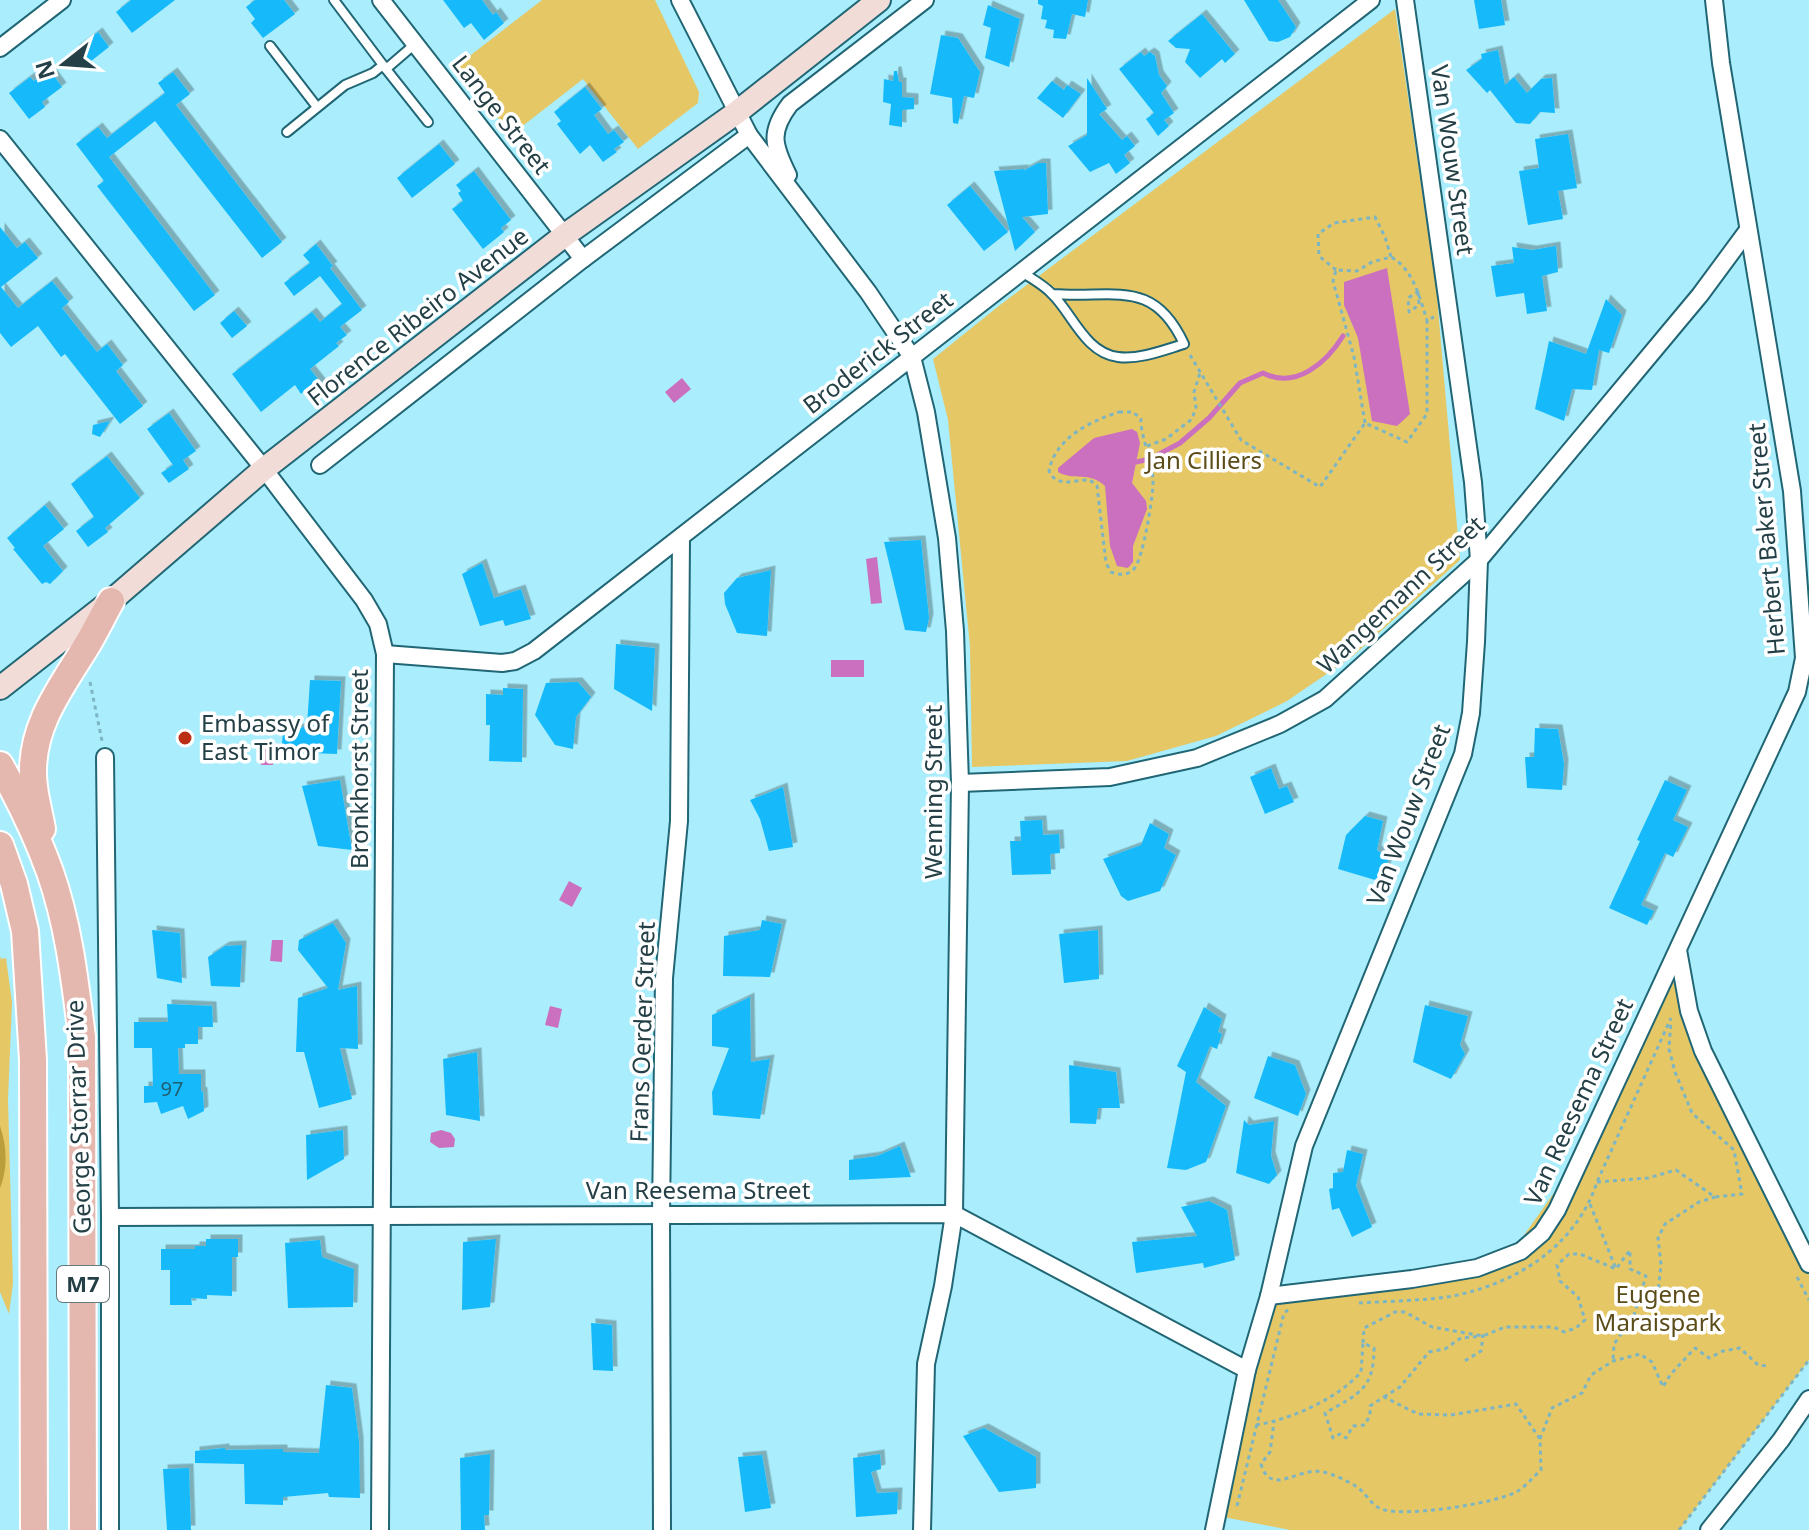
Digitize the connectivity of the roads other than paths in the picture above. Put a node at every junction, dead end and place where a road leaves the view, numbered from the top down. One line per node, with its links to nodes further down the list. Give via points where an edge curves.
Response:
1 (62, 0): 12 (street)
2 (334, 0): 13 (lane)
3 (381, 0): 10 (street, Lange Street)
4 (680, 0): 15 (street, Wenning Street)
5 (879, 0): 15 (main road, Florence Ribeiro Avenue)
6 (925, 0): 20 (street, via 790,104 778,120 775,144)
7 (1371, 0): 24 (street, Broderick Street)
8 (1405, 0): 30 (street, Van Wouw Street, via 1473,482)
9 (1714, 0): 21 (street, Herbert Baker Street)
10 (415, 44): 13 (lane); 22 (street, Lange Street)
11 (270, 46): 14 (lane)
12 (0, 48)
13 (384, 67): 14 (lane, via 350,82); 16 (lane)
14 (317, 107): 17 (lane)
15 (736, 113): 18 (street, Wenning Street); 22 (main road, Florence Ribeiro Avenue)
16 (428, 122)
17 (287, 132)
18 (749, 135): 20 (street, Wenning Street); 23 (street)
19 (0, 139): 28 (street, Bronkhorst Street)
20 (801, 201): 26 (street, Wenning Street)
21 (1748, 230): 30 (street, Wangemann Street); 39 (street, Herbert Baker Street, via 1792,491 1804,658 1787,717)
22 (565, 235): 23 (street, Lange Street); 28 (main road, Florence Ribeiro Avenue)
23 (583, 259): 27 (street)
24 (1022, 272): 25 (lane); 26 (street, Broderick Street)
25 (1053, 294): 25 (lane, via 1135,295 1153,302 1174,322 1184,344 1117,357 1081,332)
26 (912, 357): 29 (street, Broderick Street); 36 (street, Wenning Street, via 947,538)
27 (320, 465)
28 (264, 469): 31 (main road, Florence Ribeiro Avenue); 32 (street, Bronkhorst Street, via 364,600 378,624)
29 (681, 537): 32 (street, Broderick Street, via 515,661); 41 (street, Frans Oerder Street, via 679,821 664,978)
30 (1479, 560): 36 (street, Wangemann Street, via 1325,699 1280,724 1197,758 1110,777); 45 (street, Van Wouw Street, via 1472,702 1463,754 1308,1132)
31 (111, 601): 33 (main road, Florence Ribeiro Avenue); 38 (main road, via 46,712 33,760)
32 (385, 654): 42 (street, Bronkhorst Street)
33 (0, 688)
34 (105, 757): 43 (street, George Storrar Drive)
35 (0, 765): 38 (main road, George Storrar Drive / M7)
36 (960, 783): 40 (street, Wenning Street)
37 (0, 845): 48 (main road, George Storrar Drive / M7, via 25,931 33,1060)
38 (50, 872): 49 (main road, George Storrar Drive / M7, via 70,950 82,1037)
39 (1678, 950): 44 (street, via 1703,1051); 45 (street, Van Reesema Street, via 1557,1210 1521,1251 1464,1270)
40 (954, 1214): 41 (street, Van Reesema Street); 46 (street, Van Reesema Street); 53 (street, Wenning Street, via 926,1364)
41 (661, 1215): 42 (street, Van Reesema Street); 52 (street, Frans Oerder Street)
42 (382, 1216): 43 (street, Van Reesema Street); 51 (street, Bronkhorst Street)
43 (110, 1217): 50 (street, George Storrar Drive)
44 (1809, 1264)
45 (1269, 1296): 46 (street, Van Wouw Street)
46 (1247, 1370): 54 (street, Van Wouw Street)
47 (1809, 1399): 55 (street)
48 (34, 1530)
49 (83, 1530)
50 (110, 1530)
51 (380, 1530)
52 (662, 1530)
53 (922, 1530)
54 (1214, 1530)
55 (1709, 1530)

